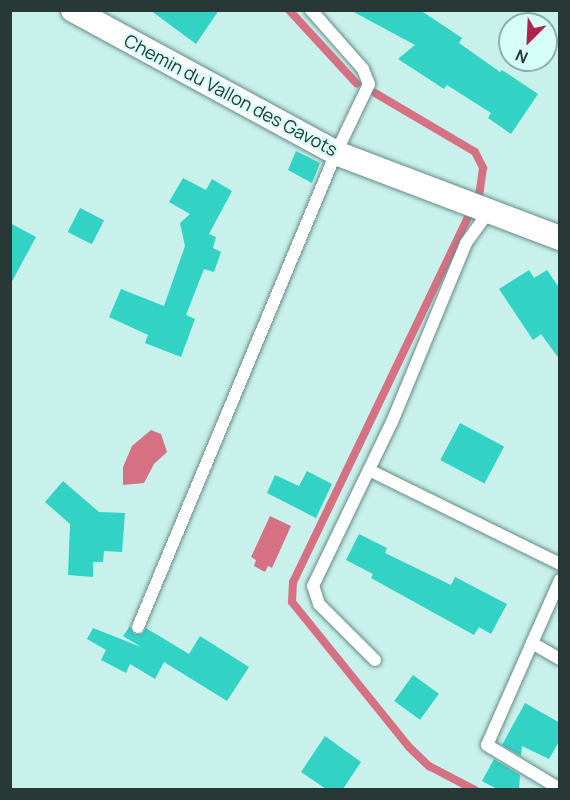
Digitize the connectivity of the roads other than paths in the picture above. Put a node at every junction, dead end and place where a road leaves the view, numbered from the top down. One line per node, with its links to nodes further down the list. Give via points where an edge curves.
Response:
1 (73, 10): 3 (street, Chemin du Vallon des Gavots)
2 (311, 10): 3 (lane, via 363,69 369,84)
3 (336, 153): 4 (street, Chemin du Vallon des Gavots); 9 (lane)
4 (490, 210): 5 (street, Chemin du Vallon des Gavots); 6 (lane, via 466,243 425,348)
5 (560, 238)
6 (369, 470): 7 (lane); 12 (lane, via 312,586 319,604)
7 (560, 564)
8 (560, 580): 10 (lane)
9 (138, 627)
10 (532, 643): 11 (lane); 13 (lane, via 487,745)
11 (560, 659)
12 (375, 660)
13 (560, 789)

